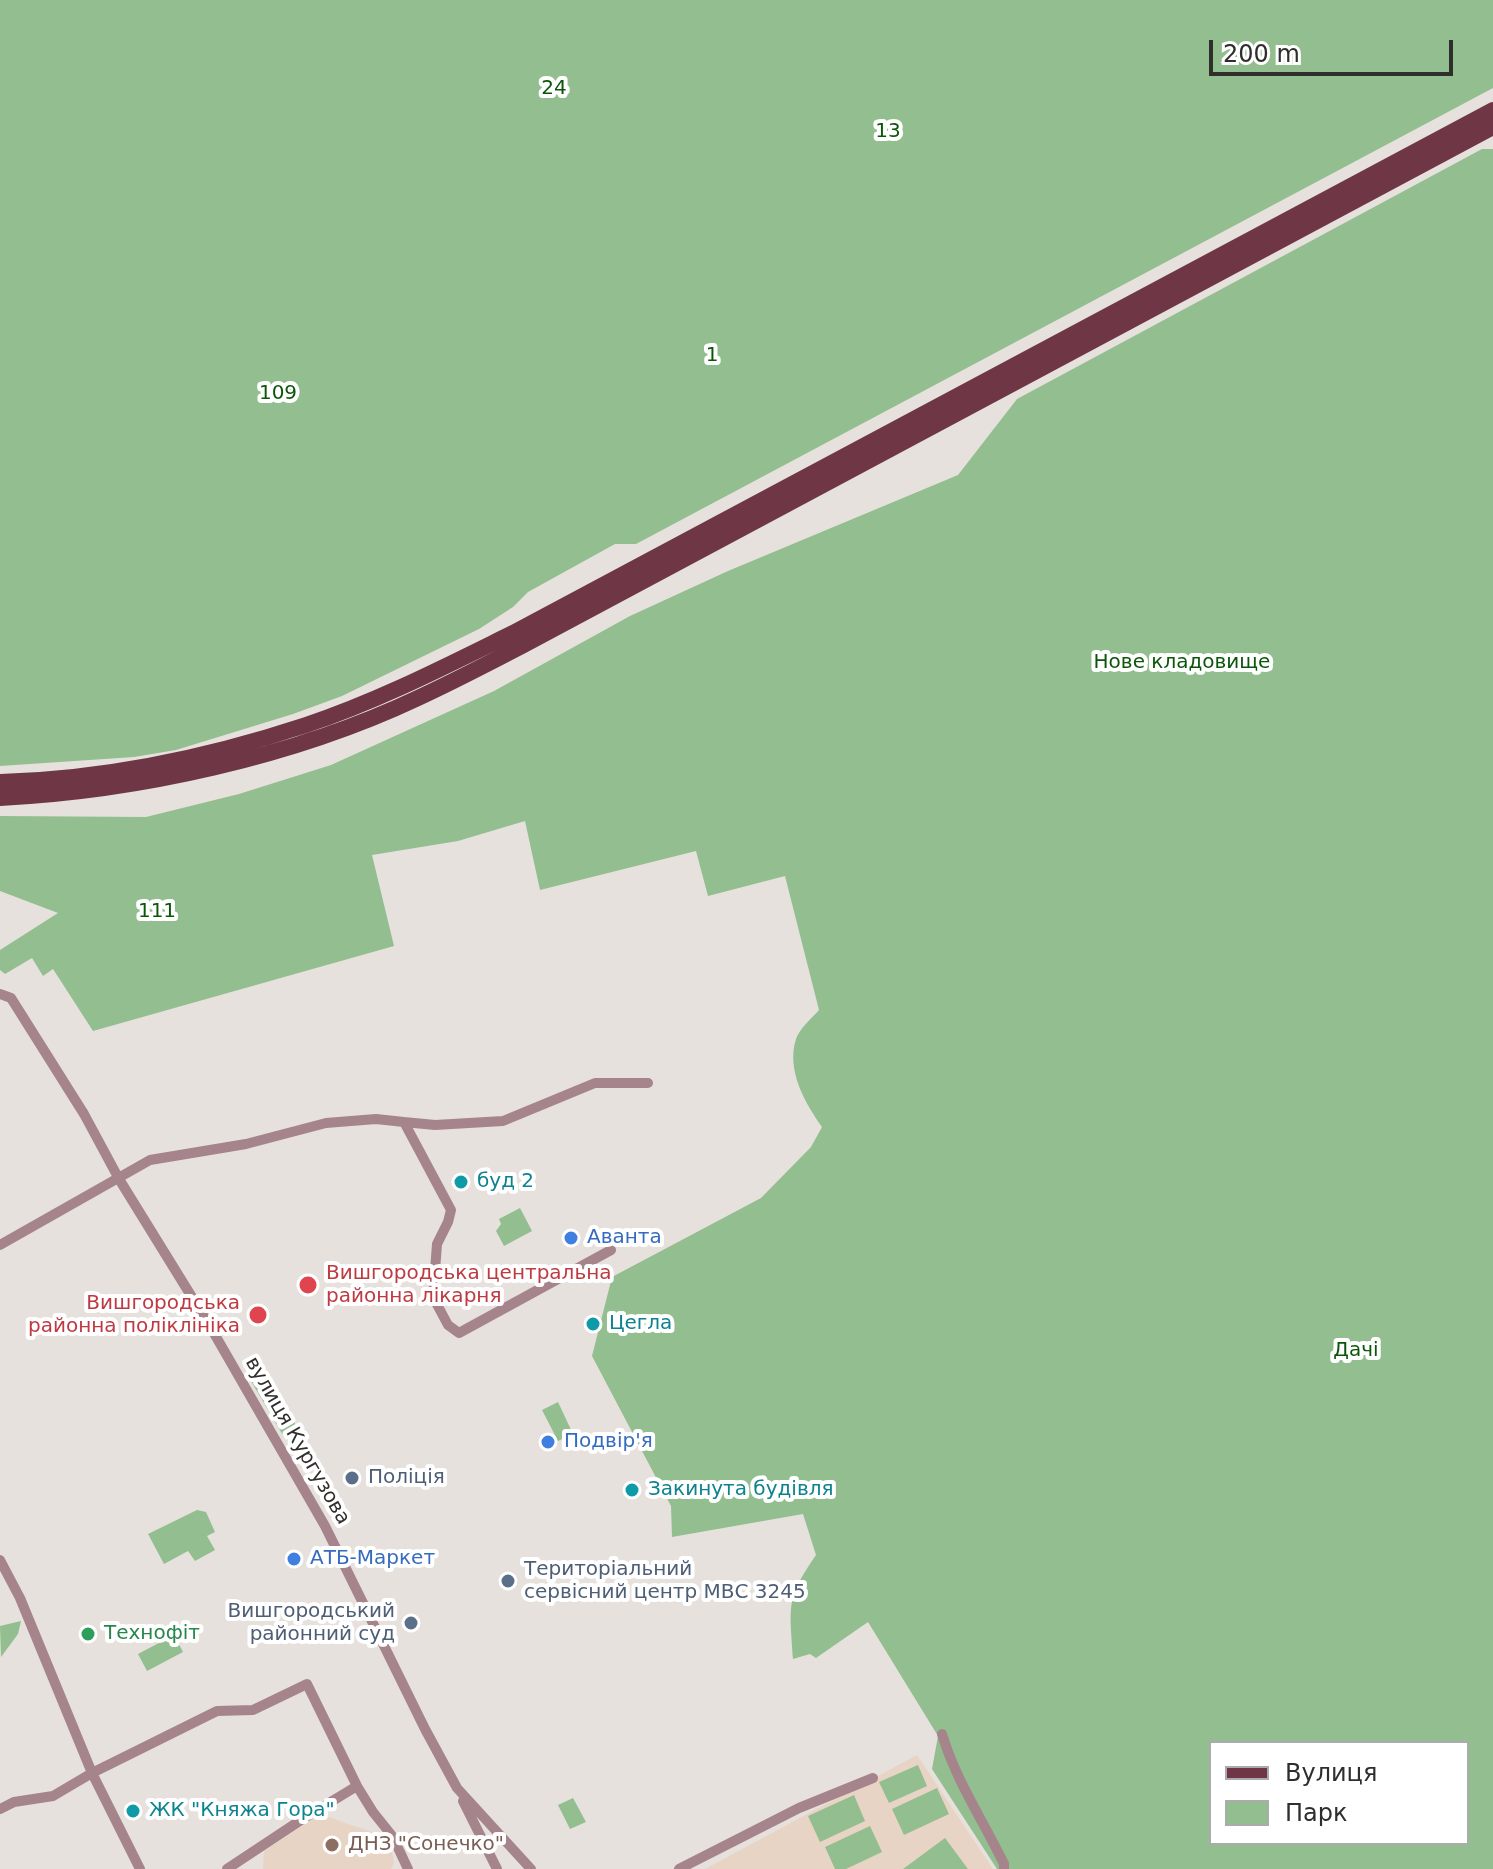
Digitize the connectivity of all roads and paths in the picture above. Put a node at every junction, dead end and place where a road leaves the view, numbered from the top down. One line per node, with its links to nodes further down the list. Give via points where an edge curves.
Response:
1 (1493, 110): 3 (main road, via 411,684 307,725 227,747 79,777)
2 (1491, 130): 4 (main road, via 416,700 229,764 81,792)
3 (0, 782)
4 (0, 798)
5 (0, 994): 8 (street, вулиця Кургузова, via 11,998)
6 (648, 1083): 7 (street, via 595,1083 503,1121)
7 (404, 1122): 8 (street, via 326,1123 246,1144 150,1160); 10 (street, via 451,1210 437,1244 433,1297 448,1325 459,1333)
8 (119, 1179): 9 (street); 16 (street, вулиця Кургузова, via 325,1526)
9 (0, 1245)
10 (611, 1250)
11 (0, 1560): 13 (street)
12 (942, 1734): 24 (street, via 956,1776)
13 (92, 1773): 15 (street, via 217,1711 253,1710 307,1684); 17 (street, via 53,1796); 18 (street)
14 (873, 1778): 23 (street, via 799,1808)
15 (357, 1786): 19 (street); 20 (street)
16 (457, 1788): 21 (street); 22 (street, вулиця Кургузова)
17 (0, 1809)
18 (140, 1869)
19 (227, 1869)
20 (408, 1869)
21 (497, 1869)
22 (531, 1869)
23 (679, 1869)
24 (1004, 1869)

